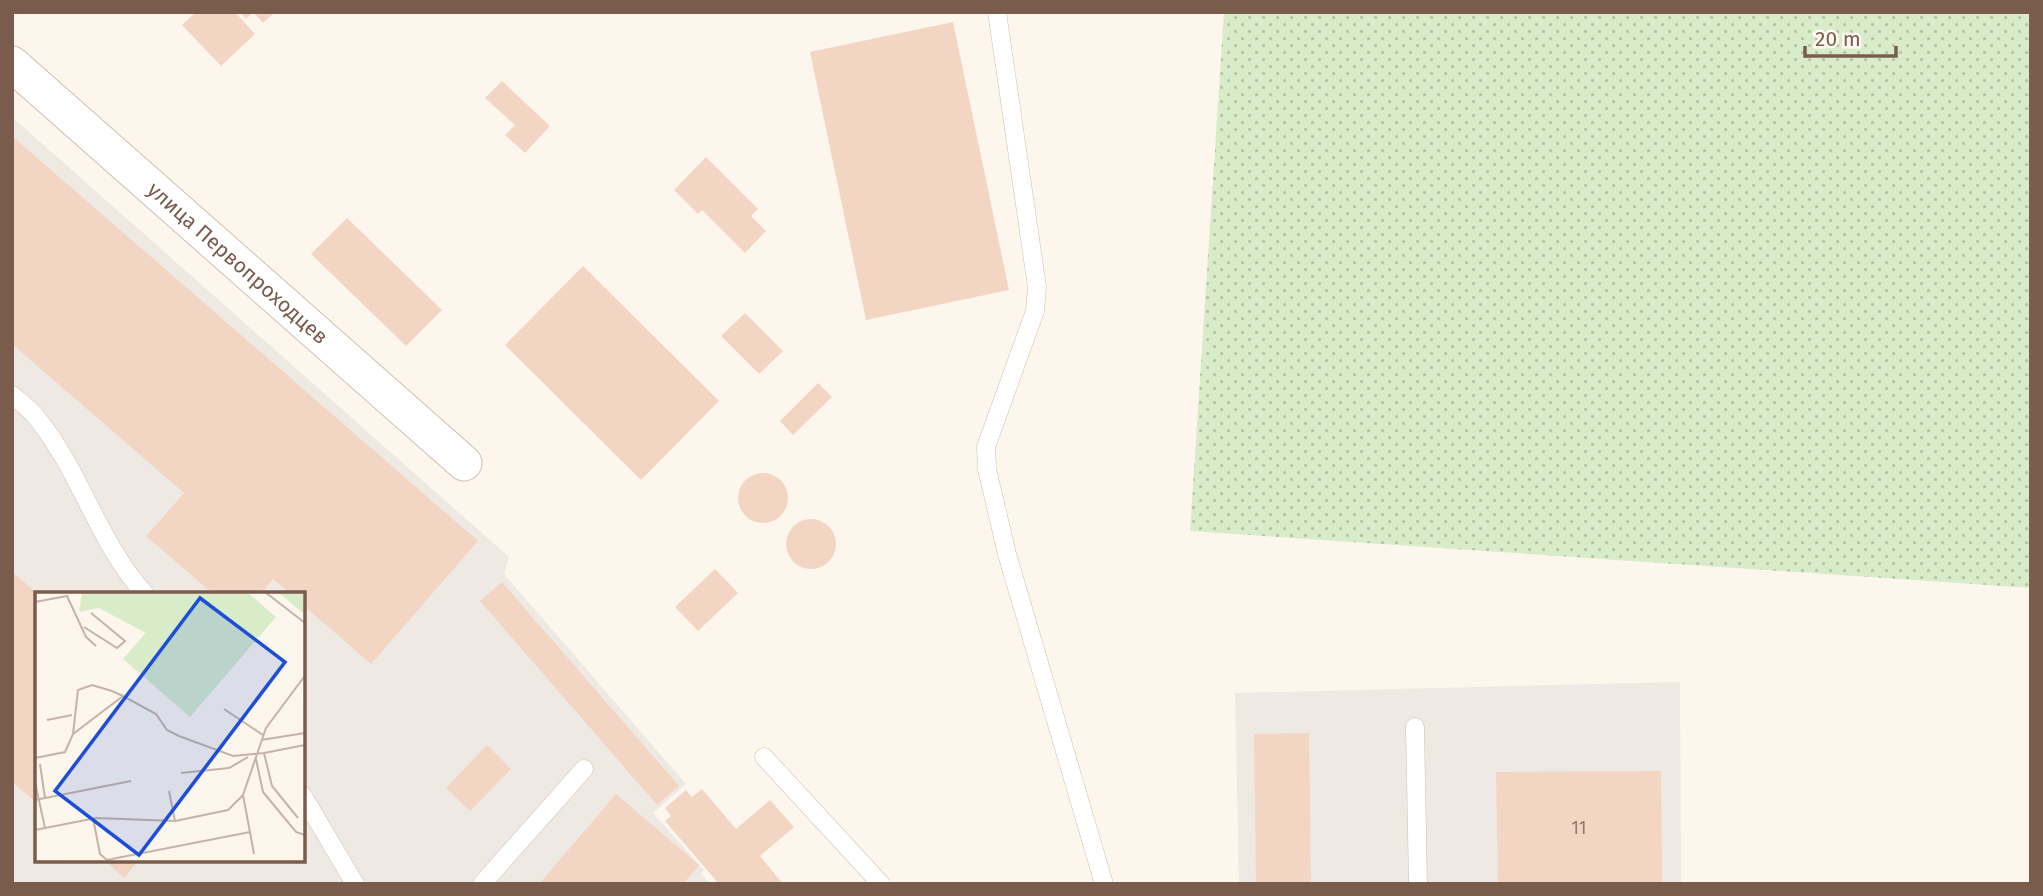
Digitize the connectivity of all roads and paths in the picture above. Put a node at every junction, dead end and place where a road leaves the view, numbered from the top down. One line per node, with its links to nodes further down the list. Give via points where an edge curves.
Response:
1 (997, 12): 13 (lane, via 1037,287 1035,311 986,447 987,469 1007,554)
2 (12, 64): 4 (street, улица Первопроходцев)
3 (12, 395): 5 (lane, via 35,415 54,442 111,547)
4 (464, 463)
5 (143, 592)
6 (1415, 727): 14 (lane)
7 (764, 757): 12 (lane)
8 (584, 769): 11 (lane)
9 (304, 798): 10 (lane)
10 (355, 884)
11 (482, 884)
12 (881, 884)
13 (1104, 884)
14 (1418, 884)

